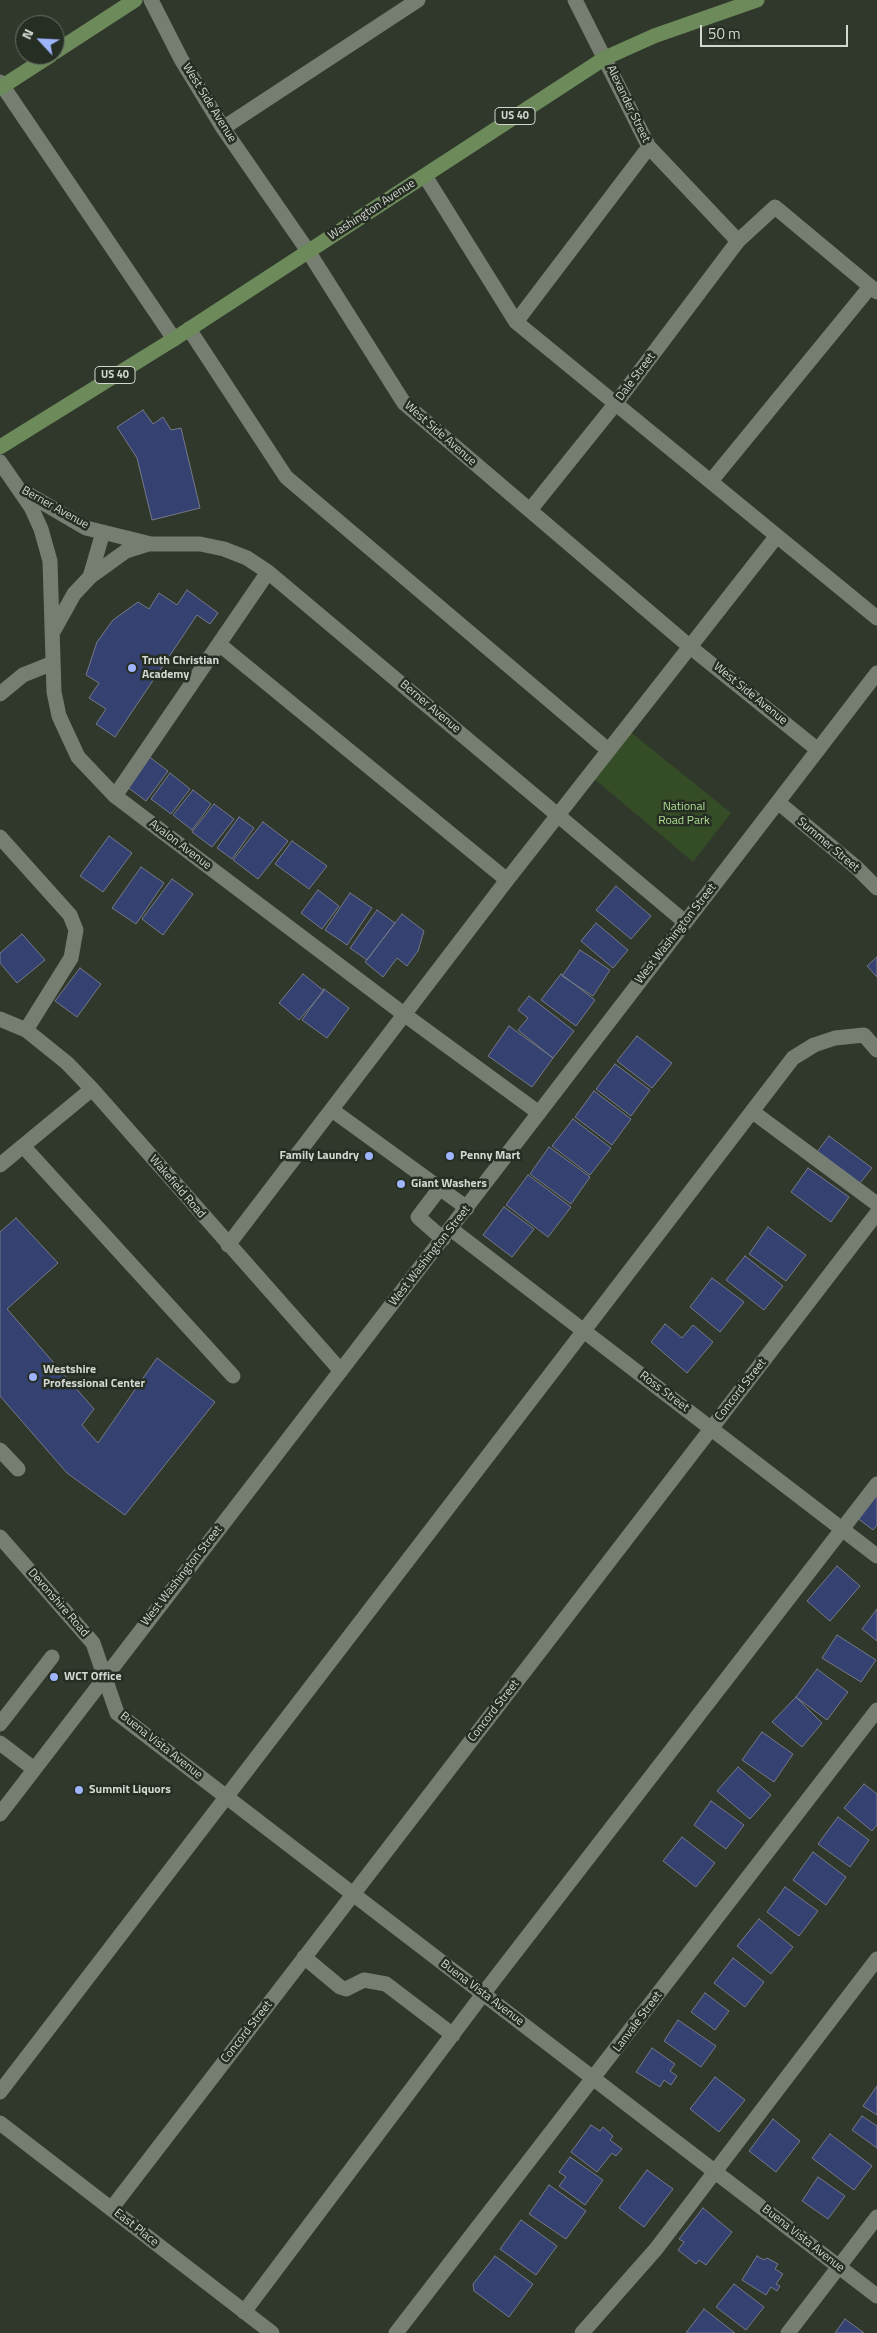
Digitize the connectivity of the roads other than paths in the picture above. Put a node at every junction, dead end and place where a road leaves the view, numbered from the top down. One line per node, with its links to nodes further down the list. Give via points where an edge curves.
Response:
1 (135, 0): 6 (main road)
2 (151, 0): 10 (street, West Side Avenue, via 181,60)
3 (418, 0): 10 (street)
4 (576, 0): 7 (street, Alexander Street)
5 (757, 0): 7 (main road, Washington Avenue / US 40, via 654,36)
6 (65, 46)
7 (605, 58): 11 (street, Alexander Street); 12 (main road, Washington Avenue / US 40)
8 (34, 65): 9 (main road)
9 (1, 85): 18 (street)
10 (223, 128): 14 (street, West Side Avenue)
11 (649, 147): 13 (street, Alexander Street); 16 (street)
12 (425, 176): 14 (main road, Washington Avenue / US 40); 16 (street)
13 (738, 241): 15 (street, Dale Street, via 775,207); 19 (street, Dale Street)
14 (308, 251): 17 (main road, Washington Avenue / US 40); 24 (street, West Side Avenue, via 404,403)
15 (874, 289): 22 (street)
16 (516, 322): 19 (street)
17 (189, 329): 18 (main road, Washington Avenue / US 40); 37 (street, via 286,477)
18 (174, 339): 20 (main road, Washington Avenue / US 40)
19 (616, 403): 22 (street); 24 (street, Dale Street)
20 (0, 447)
21 (0, 462): 23 (street, Avalon Avenue)
22 (711, 481): 26 (street)
23 (17, 487): 25 (street, Berner Avenue, via 86,528); 31 (street, Avalon Avenue, via 31,506 50,561)
24 (530, 510): 33 (street, West Side Avenue)
25 (103, 532): 27 (street, Berner Avenue); 29 (street)
26 (776, 537): 30 (street); 33 (street)
27 (151, 544): 28 (street, Berner Avenue, via 200,544 224,549 247,558); 29 (street, Berner Avenue, via 126,551)
28 (268, 572): 32 (street); 41 (street, Berner Avenue)
29 (90, 577): 31 (street, Berner Avenue, via 74,594)
30 (877, 618)
31 (52, 636): 34 (street, Avalon Avenue)
32 (219, 644): 39 (street); 43 (street)
33 (689, 646): 37 (street); 38 (street, West Side Avenue)
34 (53, 663): 36 (street, via 23,675); 39 (street, Avalon Avenue, via 54,692 68,738 78,756)
35 (877, 673): 38 (street, West Washington Street)
36 (0, 694)
37 (608, 750): 41 (street)
38 (818, 750): 40 (street, West Washington Street)
39 (115, 796): 46 (street, Avalon Avenue)
40 (779, 803): 44 (street, Summer Street); 45 (street, West Washington Street)
41 (559, 815): 43 (street); 45 (street, Berner Avenue)
42 (0, 837): 48 (street, via 70,915 76,930 71,958)
43 (507, 880): 46 (street)
44 (877, 888)
45 (685, 922): 53 (street, West Washington Street)
46 (405, 1014): 51 (street); 53 (street, Avalon Avenue)
47 (0, 1020): 48 (street, Wakefield Road)
48 (26, 1030): 50 (street, Wakefield Road, via 67,1063)
49 (877, 1050): 52 (street, via 864,1035 835,1038 814,1045 793,1058)
50 (92, 1089): 54 (street); 61 (street, Wakefield Road)
51 (332, 1110): 56 (street); 61 (street)
52 (753, 1112): 57 (street); 62 (street)
53 (539, 1113): 58 (street, West Washington Street)
54 (23, 1146): 55 (street); 64 (street)
55 (0, 1166)
56 (440, 1188): 58 (street); 60 (street, Ross Street, via 418,1217)
57 (877, 1204)
58 (467, 1208): 60 (street, West Washington Street)
59 (877, 1213): 65 (street, Concord Street)
60 (447, 1234): 62 (street, Ross Street); 63 (street, West Washington Street)
61 (228, 1245): 63 (street, Wakefield Road)
62 (584, 1331): 65 (street, Ross Street); 78 (street)
63 (341, 1371): 73 (street, West Washington Street)
64 (233, 1376)
65 (711, 1428): 69 (street, Ross Street); 80 (street, Concord Street)
66 (0, 1450): 67 (street)
67 (18, 1469)
68 (877, 1484): 69 (street)
69 (842, 1529): 71 (street, Ross Street); 83 (street)
70 (0, 1537): 73 (street, Devonshire Road, via 93,1643)
71 (877, 1556)
72 (52, 1657): 75 (street)
73 (104, 1677): 77 (street, West Washington Street); 78 (street, Buena Vista Avenue, via 117,1713)
74 (877, 1710): 85 (street, Lanvale Street)
75 (0, 1724)
76 (0, 1743): 77 (street)
77 (34, 1769): 79 (street, West Washington Street)
78 (225, 1796): 80 (street, Buena Vista Avenue); 86 (street)
79 (0, 1814)
80 (353, 1894): 81 (street, Concord Street); 83 (street, Buena Vista Avenue)
81 (304, 1957): 84 (street, via 340,1987 346,1988 364,1980 386,1984); 89 (street, Concord Street)
82 (877, 1959): 88 (street)
83 (484, 1994): 84 (street); 85 (street, Buena Vista Avenue)
84 (453, 2035): 93 (street)
85 (594, 2079): 88 (street, Buena Vista Avenue); 95 (street, Lanvale Street)
86 (0, 2092)
87 (0, 2123): 89 (street, East Place)
88 (716, 2172): 91 (street, Buena Vista Avenue); 96 (street, via 656,2249)
89 (110, 2209): 93 (street, East Place)
90 (877, 2217): 91 (street)
91 (839, 2267): 92 (street, Buena Vista Avenue); 97 (street)
92 (877, 2296)
93 (244, 2312): 94 (street, East Place)
94 (272, 2333)
95 (396, 2333)
96 (582, 2333)
97 (788, 2333)

